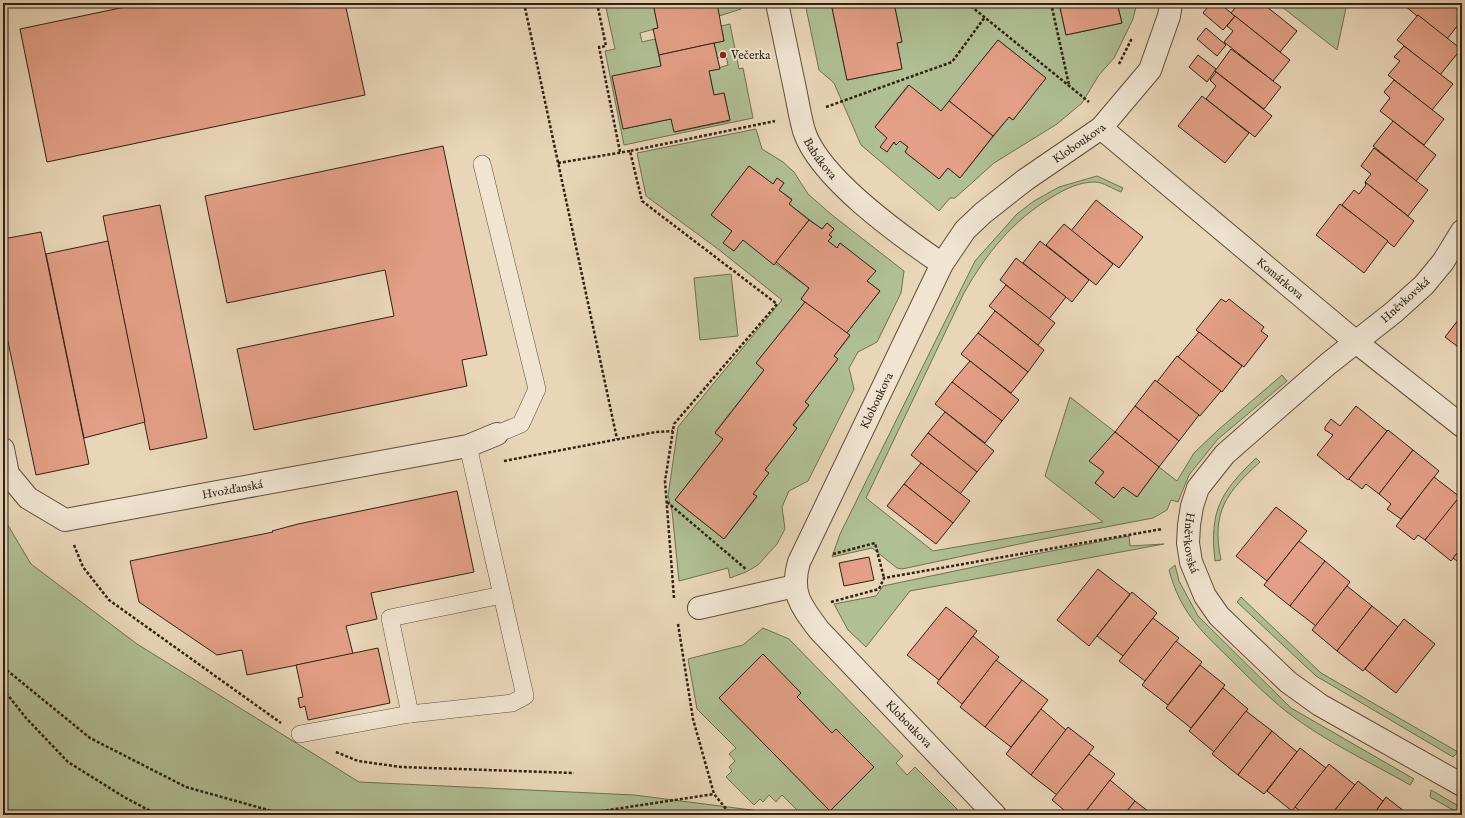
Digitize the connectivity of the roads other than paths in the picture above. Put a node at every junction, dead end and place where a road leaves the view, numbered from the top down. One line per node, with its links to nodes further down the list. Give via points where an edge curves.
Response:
1 (778, 3): 6 (street, Babákova, via 804,131 815,153 843,186 898,233)
2 (1171, 3): 3 (street, Kloboukova, via 1150,70)
3 (1101, 128): 6 (street, Kloboukova, via 1025,180 983,213 965,230); 7 (street, Komárkova)
4 (482, 164): 9 (lane, via 537,389 521,424)
5 (1462, 231): 7 (street, Hněvkovská, via 1443,262 1424,285)
6 (942, 264): 12 (street, Kloboukova, via 799,562)
7 (1356, 342): 8 (street, Komárkova); 17 (street, Hněvkovská, via 1225,454 1198,488 1189,525 1191,562 1205,596 1219,616 1288,682 1320,705)
8 (1462, 426)
9 (497, 434): 10 (street, Hvožďanská)
10 (468, 446): 11 (street, Hvožďanská, via 65,520 28,498 8,474); 13 (lane)
11 (3, 449)
12 (795, 586): 14 (street); 18 (street, Kloboukova, via 803,610 820,630)
13 (502, 595): 15 (lane, via 390,618); 15 (lane, via 525,696 512,703)
14 (699, 608)
15 (410, 714): 16 (lane)
16 (300, 734)
17 (1462, 785)
18 (995, 815)

